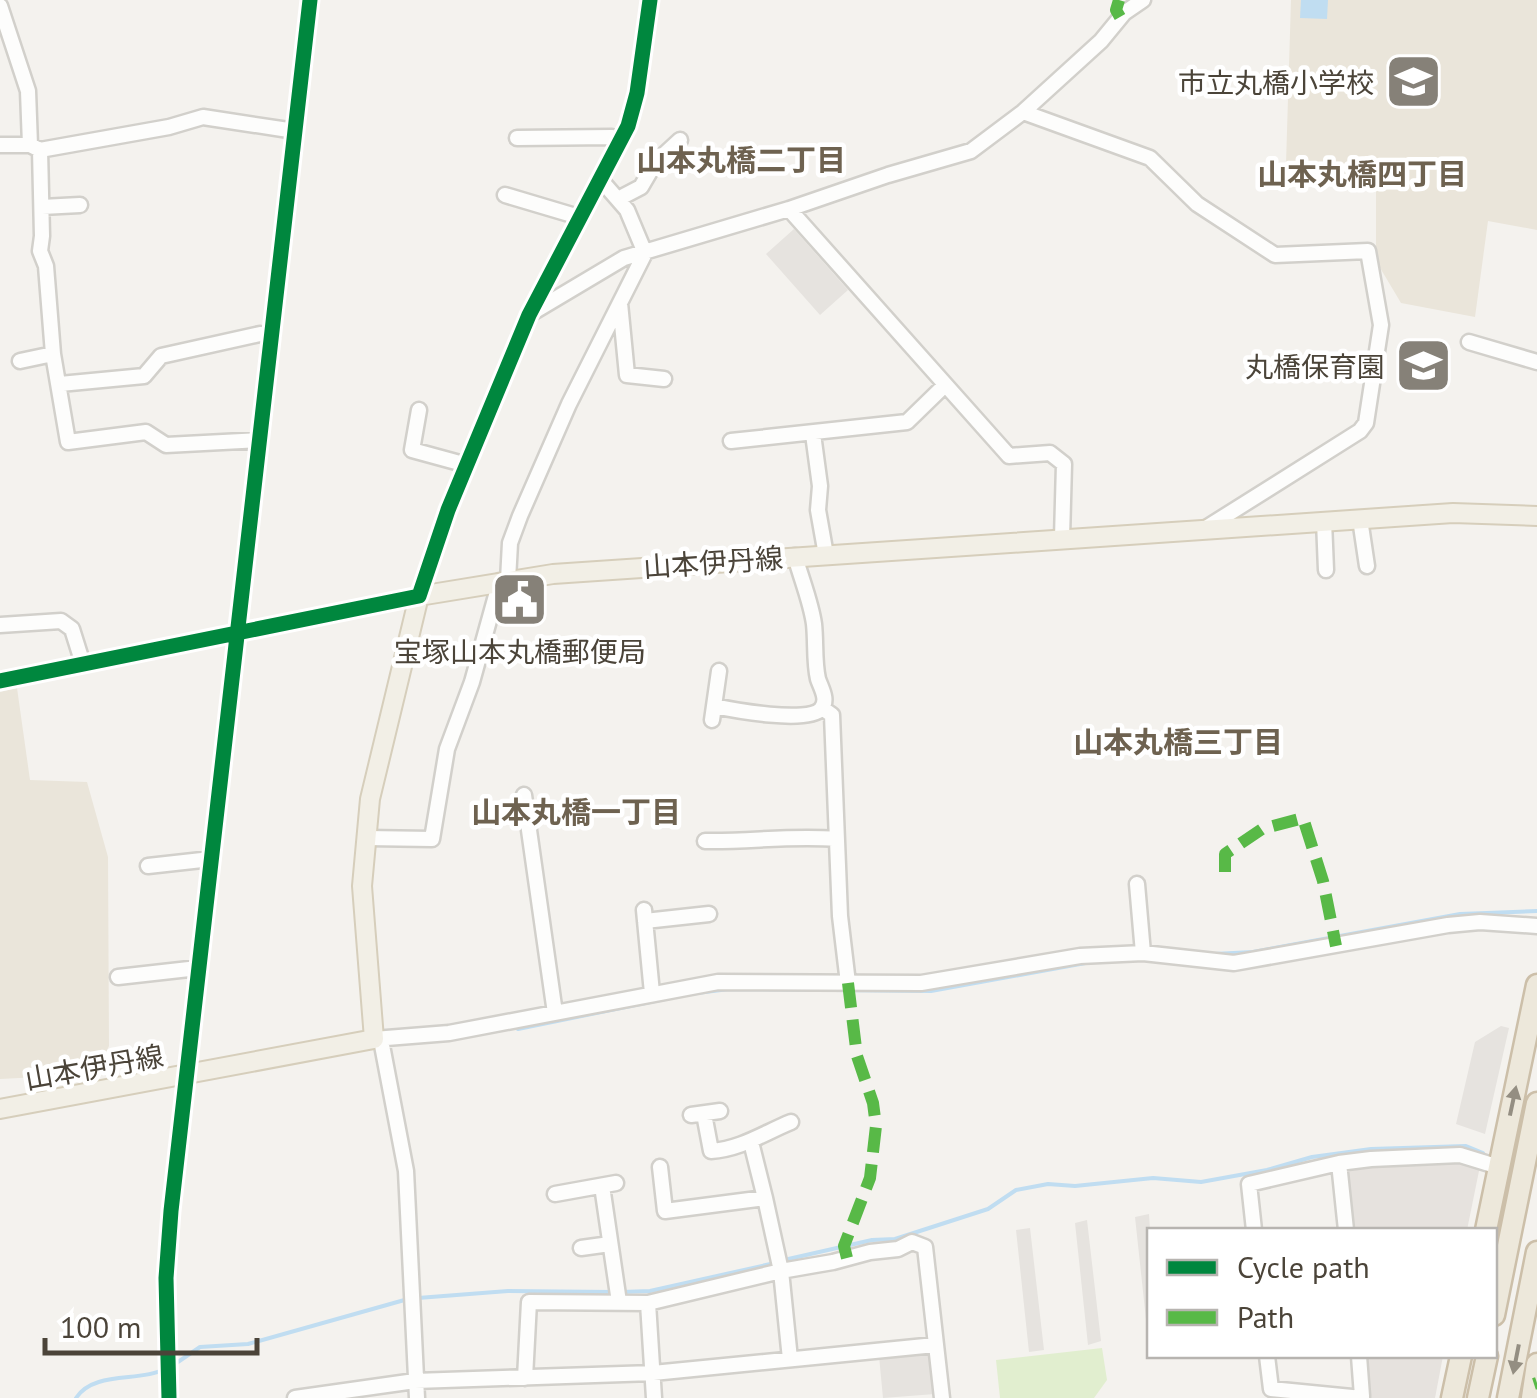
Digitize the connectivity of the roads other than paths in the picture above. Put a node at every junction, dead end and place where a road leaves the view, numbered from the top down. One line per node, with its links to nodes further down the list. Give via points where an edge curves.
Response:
1 (310, 0): 6 (street)
2 (650, 0): 9 (street, via 637,93)
3 (1143, 0): 5 (street)
4 (0, 6): 11 (street, via 28,91)
5 (1023, 112): 17 (street, via 971,152); 38 (street, via 1150,158 1197,204 1276,255 1368,251 1382,325 1366,423)
6 (295, 131): 11 (street, via 203,117); 22 (street)
7 (517, 138): 9 (street)
8 (680, 140): 14 (street, via 641,188)
9 (619, 142): 12 (street)
10 (0, 145): 11 (street)
11 (35, 148): 16 (street)
12 (600, 179): 14 (street); 18 (street)
13 (505, 195): 18 (street)
14 (618, 199): 19 (street)
15 (80, 204): 16 (street)
16 (42, 208): 24 (street, via 40,251)
17 (789, 209): 19 (street); 29 (street)
18 (580, 217): 21 (street)
19 (645, 253): 20 (street); 21 (street, via 624,258)
20 (620, 300): 27 (street, via 627,375); 44 (street, via 520,516)
21 (529, 315): 34 (street)
22 (272, 336): 28 (street, via 161,356 144,376); 32 (street)
23 (1475, 347): 26 (street)
24 (53, 354): 25 (street); 28 (street)
25 (20, 362)
26 (1537, 362)
27 (664, 379)
28 (60, 384): 32 (street, via 68,442 146,432 166,446)
29 (945, 385): 31 (street, via 907,422); 39 (street, via 1009,456 1050,453 1064,464)
30 (418, 410): 34 (street, via 412,450)
31 (813, 434): 33 (street); 40 (street)
32 (260, 440): 47 (street)
33 (731, 442)
34 (467, 465): 45 (street)
35 (1537, 516): 36 (main road, 山本伊丹線)
36 (1360, 519): 37 (main road, 山本伊丹線); 42 (street)
37 (1324, 521): 38 (main road, 山本伊丹線); 43 (street)
38 (1204, 529): 39 (main road, 山本伊丹線)
39 (1062, 538): 40 (main road, 山本伊丹線)
40 (826, 555): 41 (main road, 山本伊丹線)
41 (795, 556): 44 (main road, 山本伊丹線); 51 (street, via 814,620)
42 (1367, 566)
43 (1326, 570)
44 (504, 580): 45 (main road, 山本伊丹線); 53 (street, via 447,749 432,839)
45 (419, 596): 47 (street); 53 (main road, via 370,799)
46 (0, 625): 48 (street, via 62,621 72,629)
47 (237, 633): 48 (street); 56 (street)
48 (83, 664): 50 (street)
49 (718, 671): 51 (street, via 712,713 802,714)
50 (0, 681)
51 (822, 708): 54 (street, via 832,715)
52 (524, 796): 67 (street)
53 (367, 838): 68 (main road, via 362,886)
54 (836, 839): 55 (street); 64 (street)
55 (704, 840)
56 (211, 859): 57 (street); 62 (street)
57 (148, 866)
58 (1137, 884): 61 (street)
59 (703, 918): 66 (street, via 645,915)
60 (1537, 926): 61 (street, via 1448,925 1234,963)
61 (1143, 953): 64 (street, via 1090,954 933,982)
62 (198, 968): 63 (street); 69 (street)
63 (118, 977)
64 (848, 983): 66 (street, via 718,982)
65 (1537, 985): 77 (highway, one-way to 65)
66 (652, 993): 67 (street)
67 (554, 1013): 68 (street)
68 (378, 1040): 69 (main road, 山本伊丹線); 99 (street, via 406,1171)
69 (185, 1076): 71 (main road, 山本伊丹線); 101 (street, via 166,1278)
70 (1537, 1103): 87 (highway)
71 (0, 1109)
72 (720, 1111): 74 (street, via 697,1114 711,1150)
73 (790, 1122): 74 (street)
74 (752, 1142): 79 (street)
75 (1338, 1163): 77 (street, via 1460,1155); 80 (street, via 1249,1184); 81 (street)
76 (660, 1167): 79 (street, via 659,1212)
77 (1499, 1167): 82 (highway)
78 (556, 1194): 83 (street, via 609,1184)
79 (765, 1198): 86 (street)
80 (1254, 1228)
81 (1346, 1228)
82 (1486, 1228)
83 (610, 1244): 84 (street); 88 (street)
84 (581, 1248)
85 (1537, 1252): 108 (highway, one-way to 108)
86 (781, 1271): 89 (street); 90 (street, via 912,1242 925,1248); 95 (street)
87 (1497, 1300)
88 (619, 1302): 89 (street); 98 (street, via 529,1302)
89 (648, 1303): 97 (street)
90 (935, 1345): 95 (street); 105 (street)
91 (1267, 1358): 100 (street, via 1271,1389)
92 (1359, 1358): 100 (street)
93 (1460, 1358): 106 (highway)
94 (1486, 1358): 107 (highway)
95 (790, 1360): 97 (street)
96 (1537, 1364): 109 (highway)
97 (653, 1373): 98 (street); 104 (street)
98 (525, 1378): 99 (street)
99 (415, 1381): 102 (street); 103 (street)
100 (1362, 1397)
101 (168, 1398)
102 (295, 1398)
103 (417, 1398)
104 (654, 1398)
105 (942, 1398)
106 (1452, 1398)
107 (1478, 1398)
108 (1508, 1398)
109 (1532, 1398)

